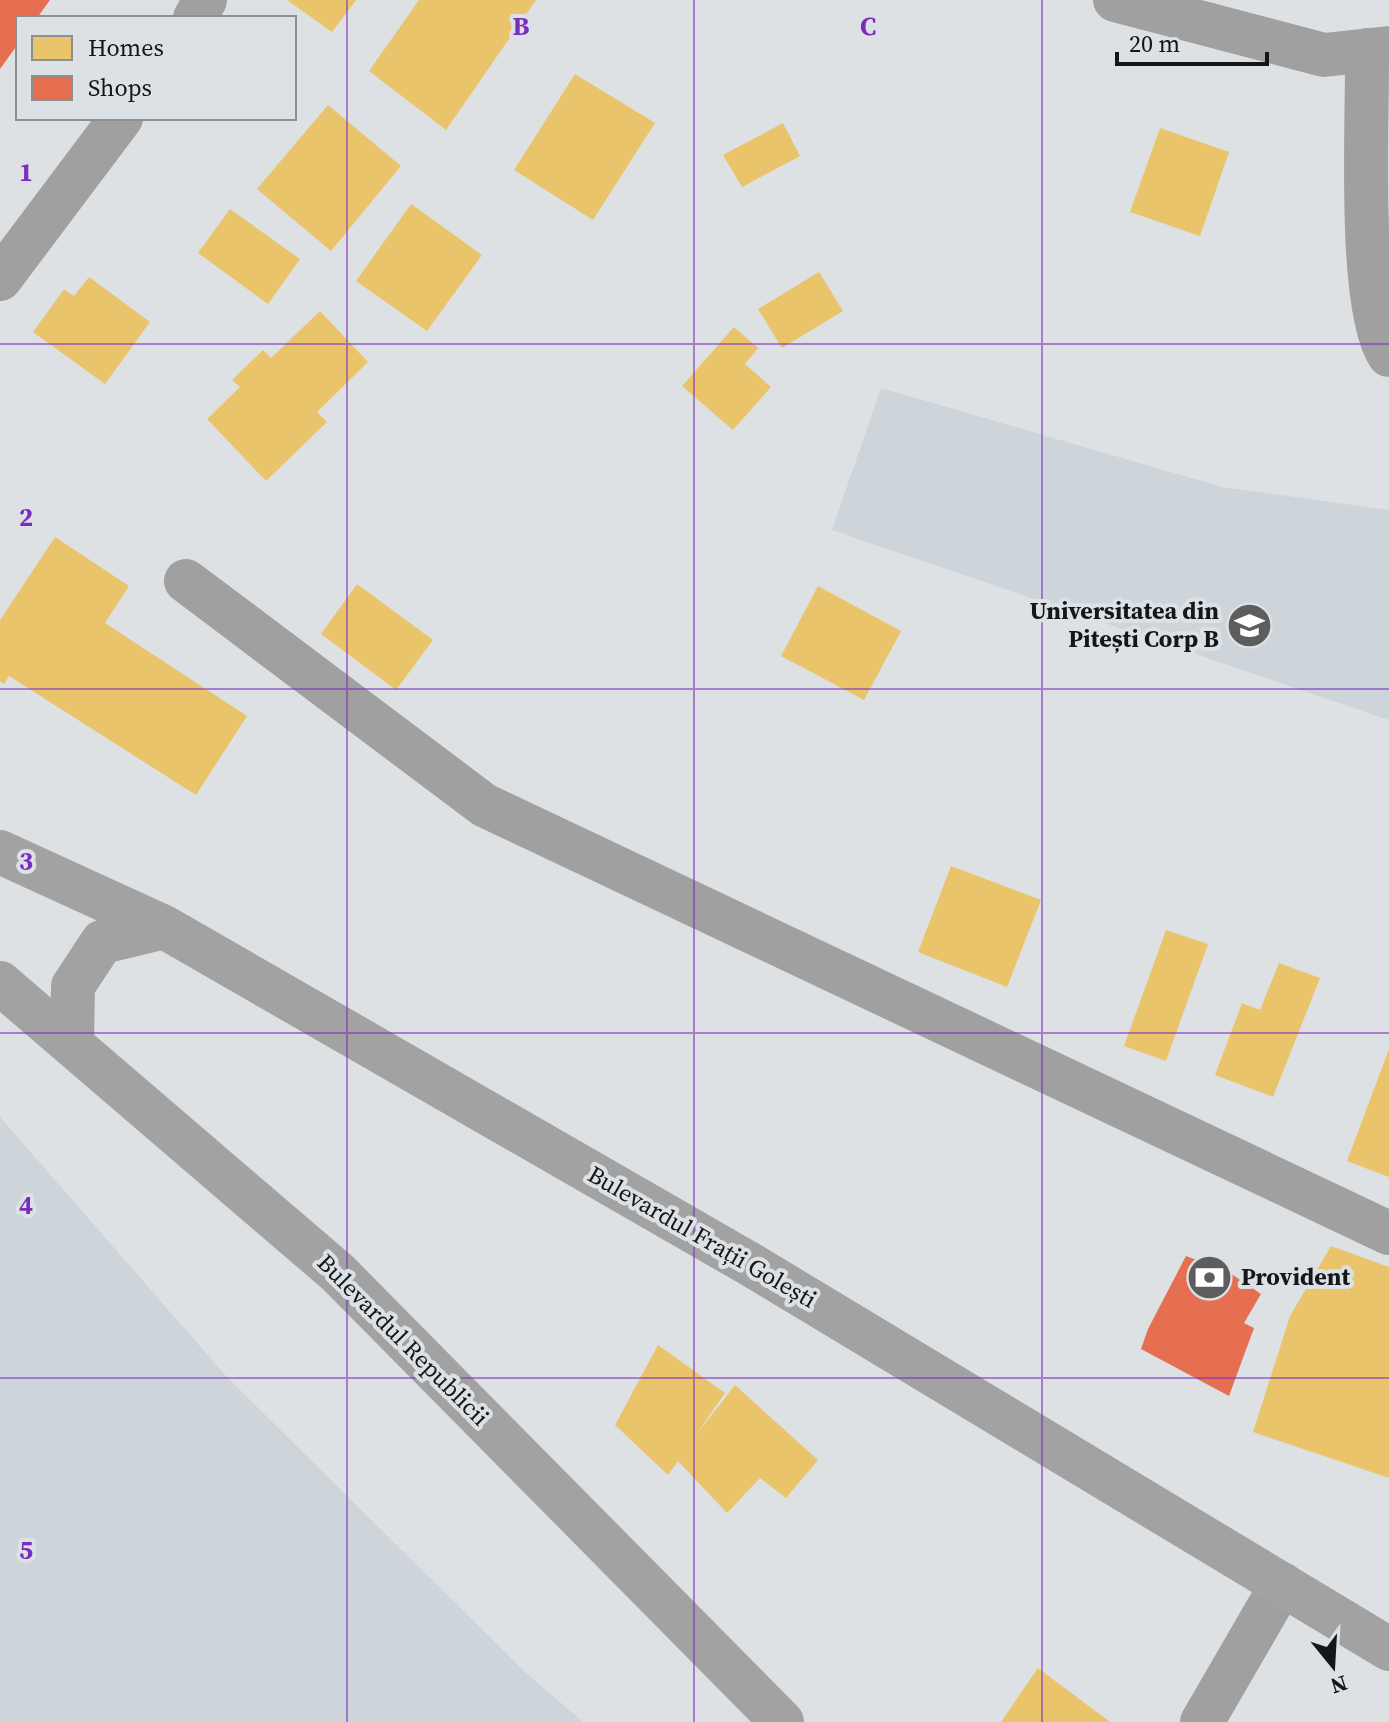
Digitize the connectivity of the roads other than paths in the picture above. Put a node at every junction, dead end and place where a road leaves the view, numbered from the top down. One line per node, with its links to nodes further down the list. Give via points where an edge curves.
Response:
1 (1115, 0): 2 (street, via 1324,55)
2 (1378, 49): 5 (street, via 1369,273 1382,344)
3 (119, 120): 4 (street)
4 (0, 279)
5 (1389, 355)
6 (186, 581): 11 (street, via 484,805)
7 (0, 852): 8 (main road, Bulevardul Frații Golești)
8 (164, 927): 10 (main road, via 102,942 73,986); 12 (main road, Bulevardul Frații Golești, via 748,1263)
9 (0, 983): 10 (main road, Bulevardul Republicii)
10 (72, 1042): 14 (main road, Bulevardul Republicii, via 338,1273)
11 (1389, 1233)
12 (1282, 1584): 13 (main road, Bulevardul Frații Golești); 15 (street)
13 (1386, 1638)
14 (782, 1722)
15 (1202, 1722)

